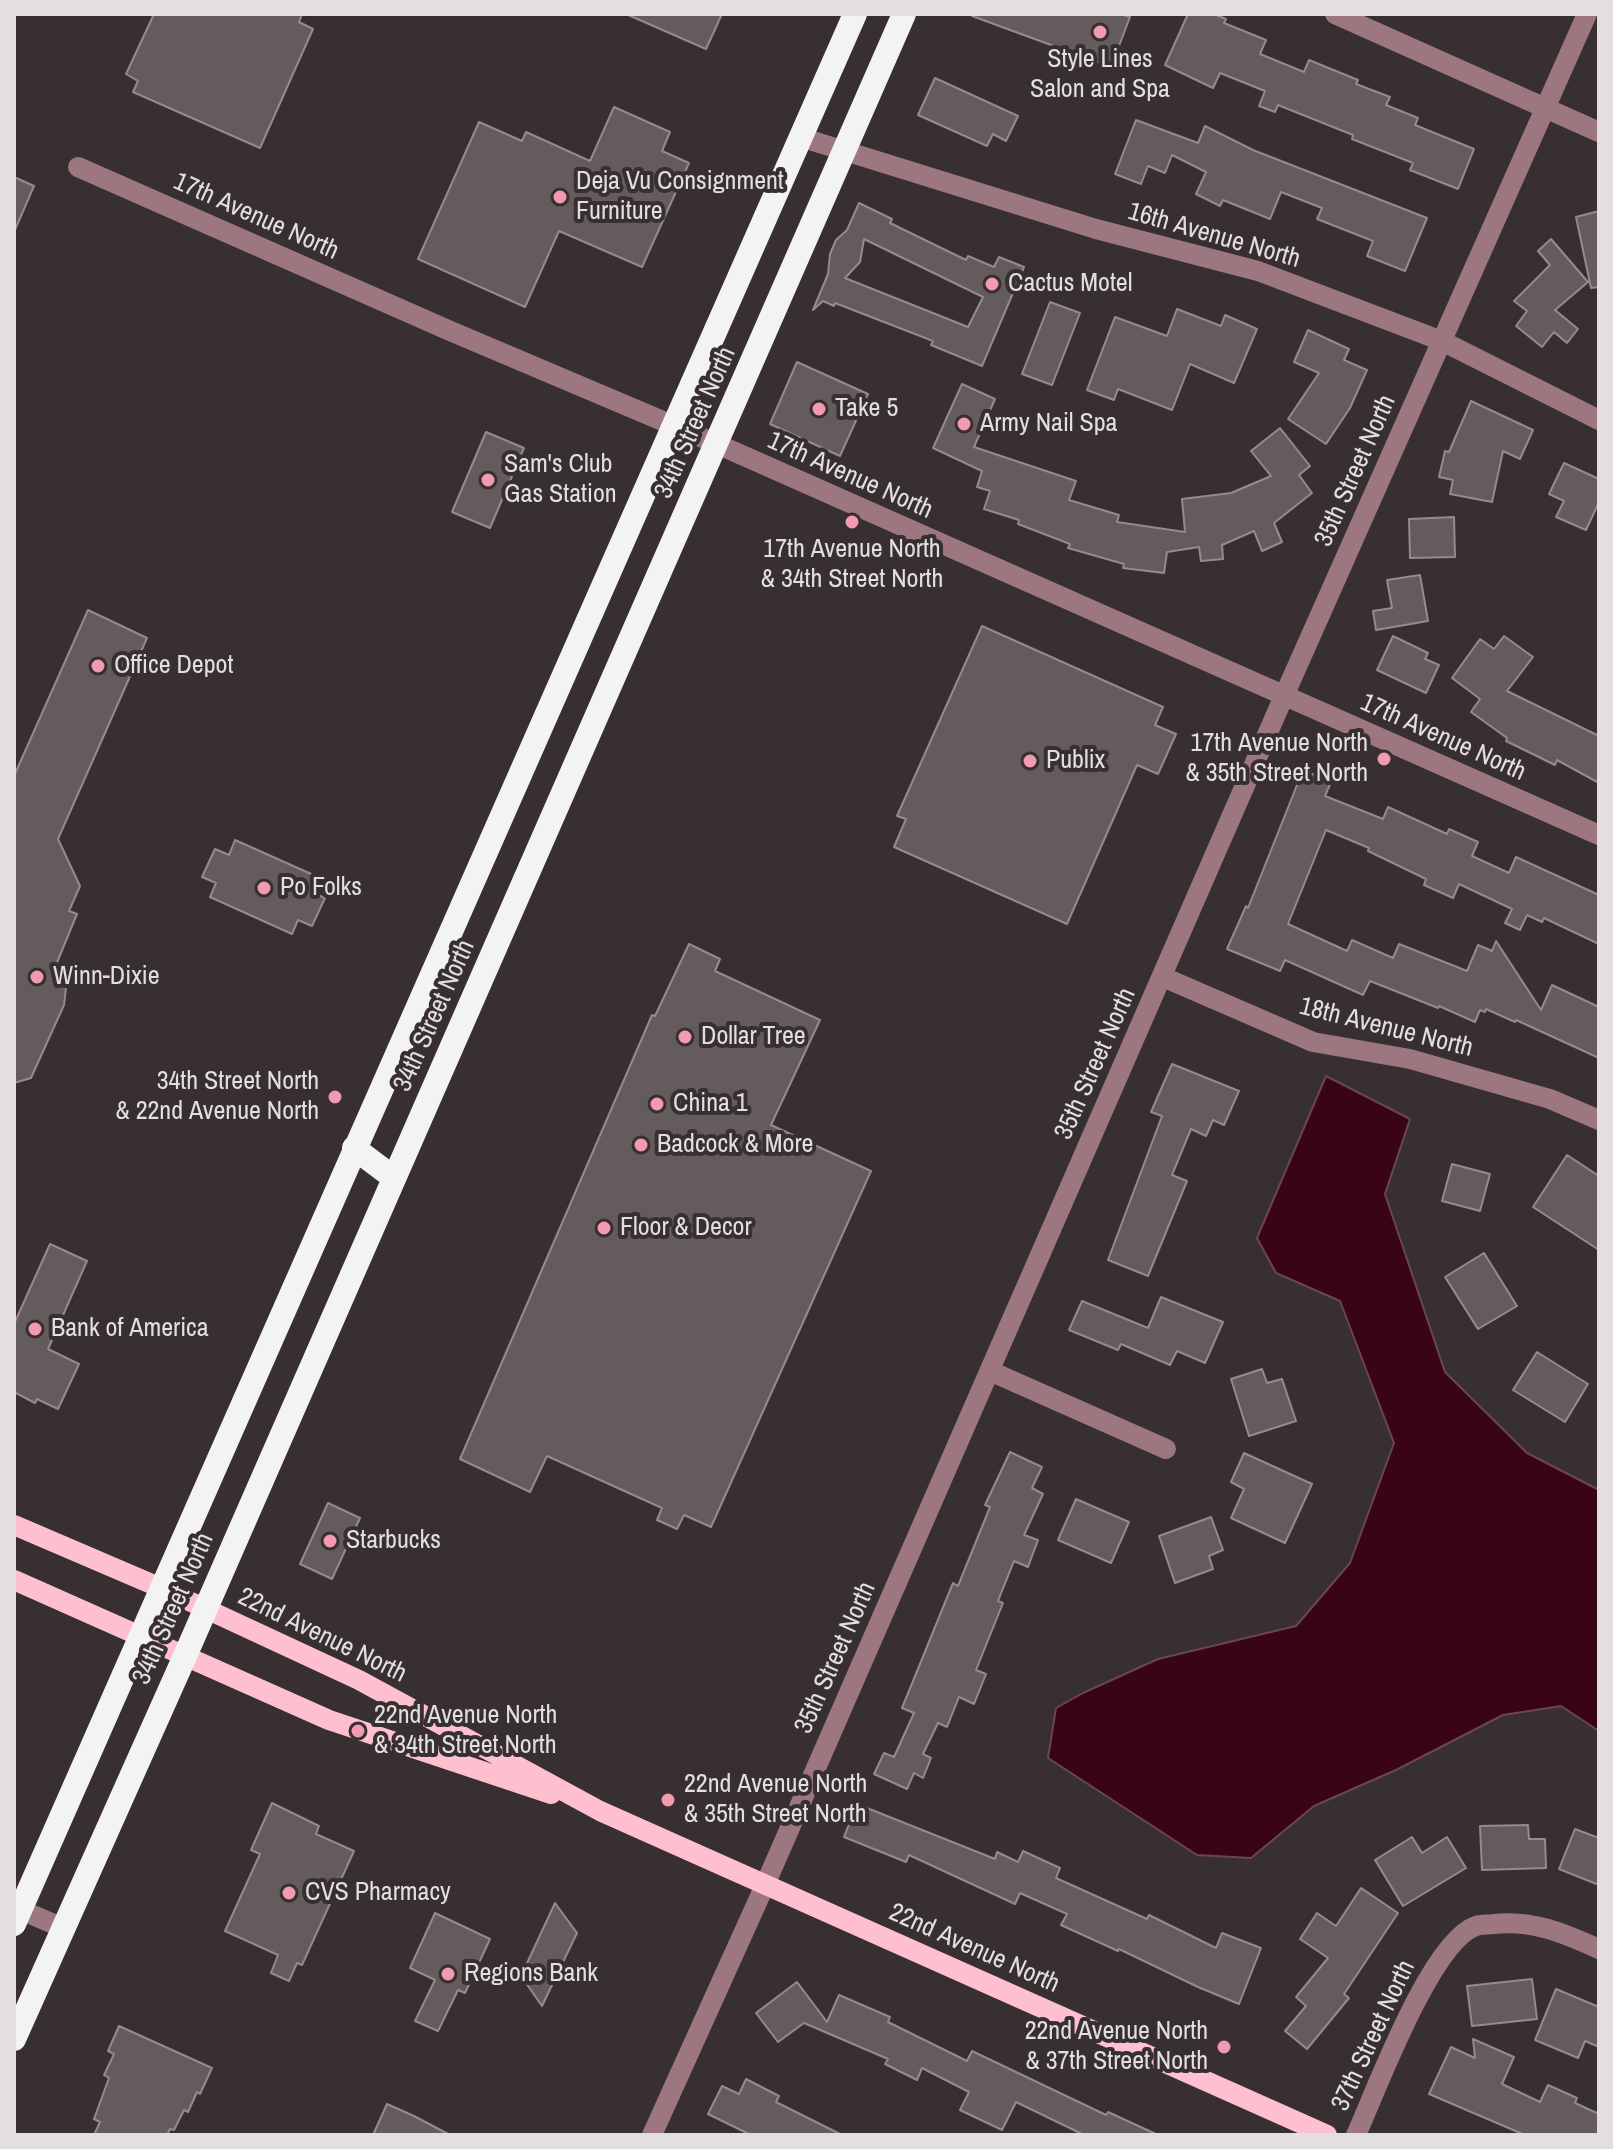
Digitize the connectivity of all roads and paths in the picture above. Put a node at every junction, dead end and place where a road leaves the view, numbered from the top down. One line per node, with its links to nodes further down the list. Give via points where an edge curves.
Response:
1 (855, 14): 7 (highway, 34th Street North)
2 (904, 14): 8 (highway, 34th Street North)
3 (1335, 14): 5 (street)
4 (1587, 14): 5 (street, 35th Street North)
5 (1545, 109): 6 (street); 10 (street, 35th Street North)
6 (1599, 132)
7 (800, 137): 8 (street, 16th Avenue North); 12 (highway, 34th Street North)
8 (844, 151): 10 (street, 16th Avenue North, via 1096,229 1258,271); 13 (highway, 34th Street North)
9 (78, 167): 12 (street, 17th Avenue North)
10 (1442, 341): 11 (street, 16th Avenue North); 14 (street, 35th Street North)
11 (1599, 420)
12 (672, 425): 13 (street, 17th Avenue North); 18 (highway, 34th Street North)
13 (717, 444): 14 (street, 17th Avenue North); 19 (highway, 34th Street North)
14 (1284, 696): 15 (street, 17th Avenue North); 16 (street, 35th Street North)
15 (1599, 835)
16 (1163, 977): 17 (street, 18th Avenue North, via 1313,1042 1410,1059 1550,1099); 20 (street, 35th Street North)
17 (1599, 1120)
18 (354, 1148): 19 (highway); 24 (highway, 34th Street North)
19 (394, 1178): 25 (highway, 34th Street North)
20 (990, 1371): 21 (street); 29 (street, 35th Street North)
21 (1166, 1449)
22 (14, 1525): 24 (main road, 22nd Avenue North)
23 (14, 1580): 26 (main road, 22nd Avenue North)
24 (161, 1588): 25 (main road, 22nd Avenue North); 26 (highway, 34th Street North)
25 (205, 1609): 27 (highway, 34th Street North); 28 (main road, 22nd Avenue North, via 359,1680)
26 (141, 1636): 27 (main road, 22nd Avenue North); 30 (highway, 34th Street North)
27 (185, 1656): 28 (main road, 22nd Avenue North, via 329,1720); 31 (highway, 34th Street North)
28 (600, 1811): 29 (main road, 22nd Avenue North)
29 (765, 1885): 34 (street, 35th Street North); 35 (main road, 22nd Avenue North)
30 (16, 1914): 31 (street)
31 (63, 1928): 33 (highway, 34th Street North)
32 (1599, 1949): 36 (street, 37th Street North, via 1518,1922 1474,1926 1443,1954 1418,1995)
33 (14, 2039)
34 (652, 2135)
35 (1327, 2135)
36 (1356, 2135)

